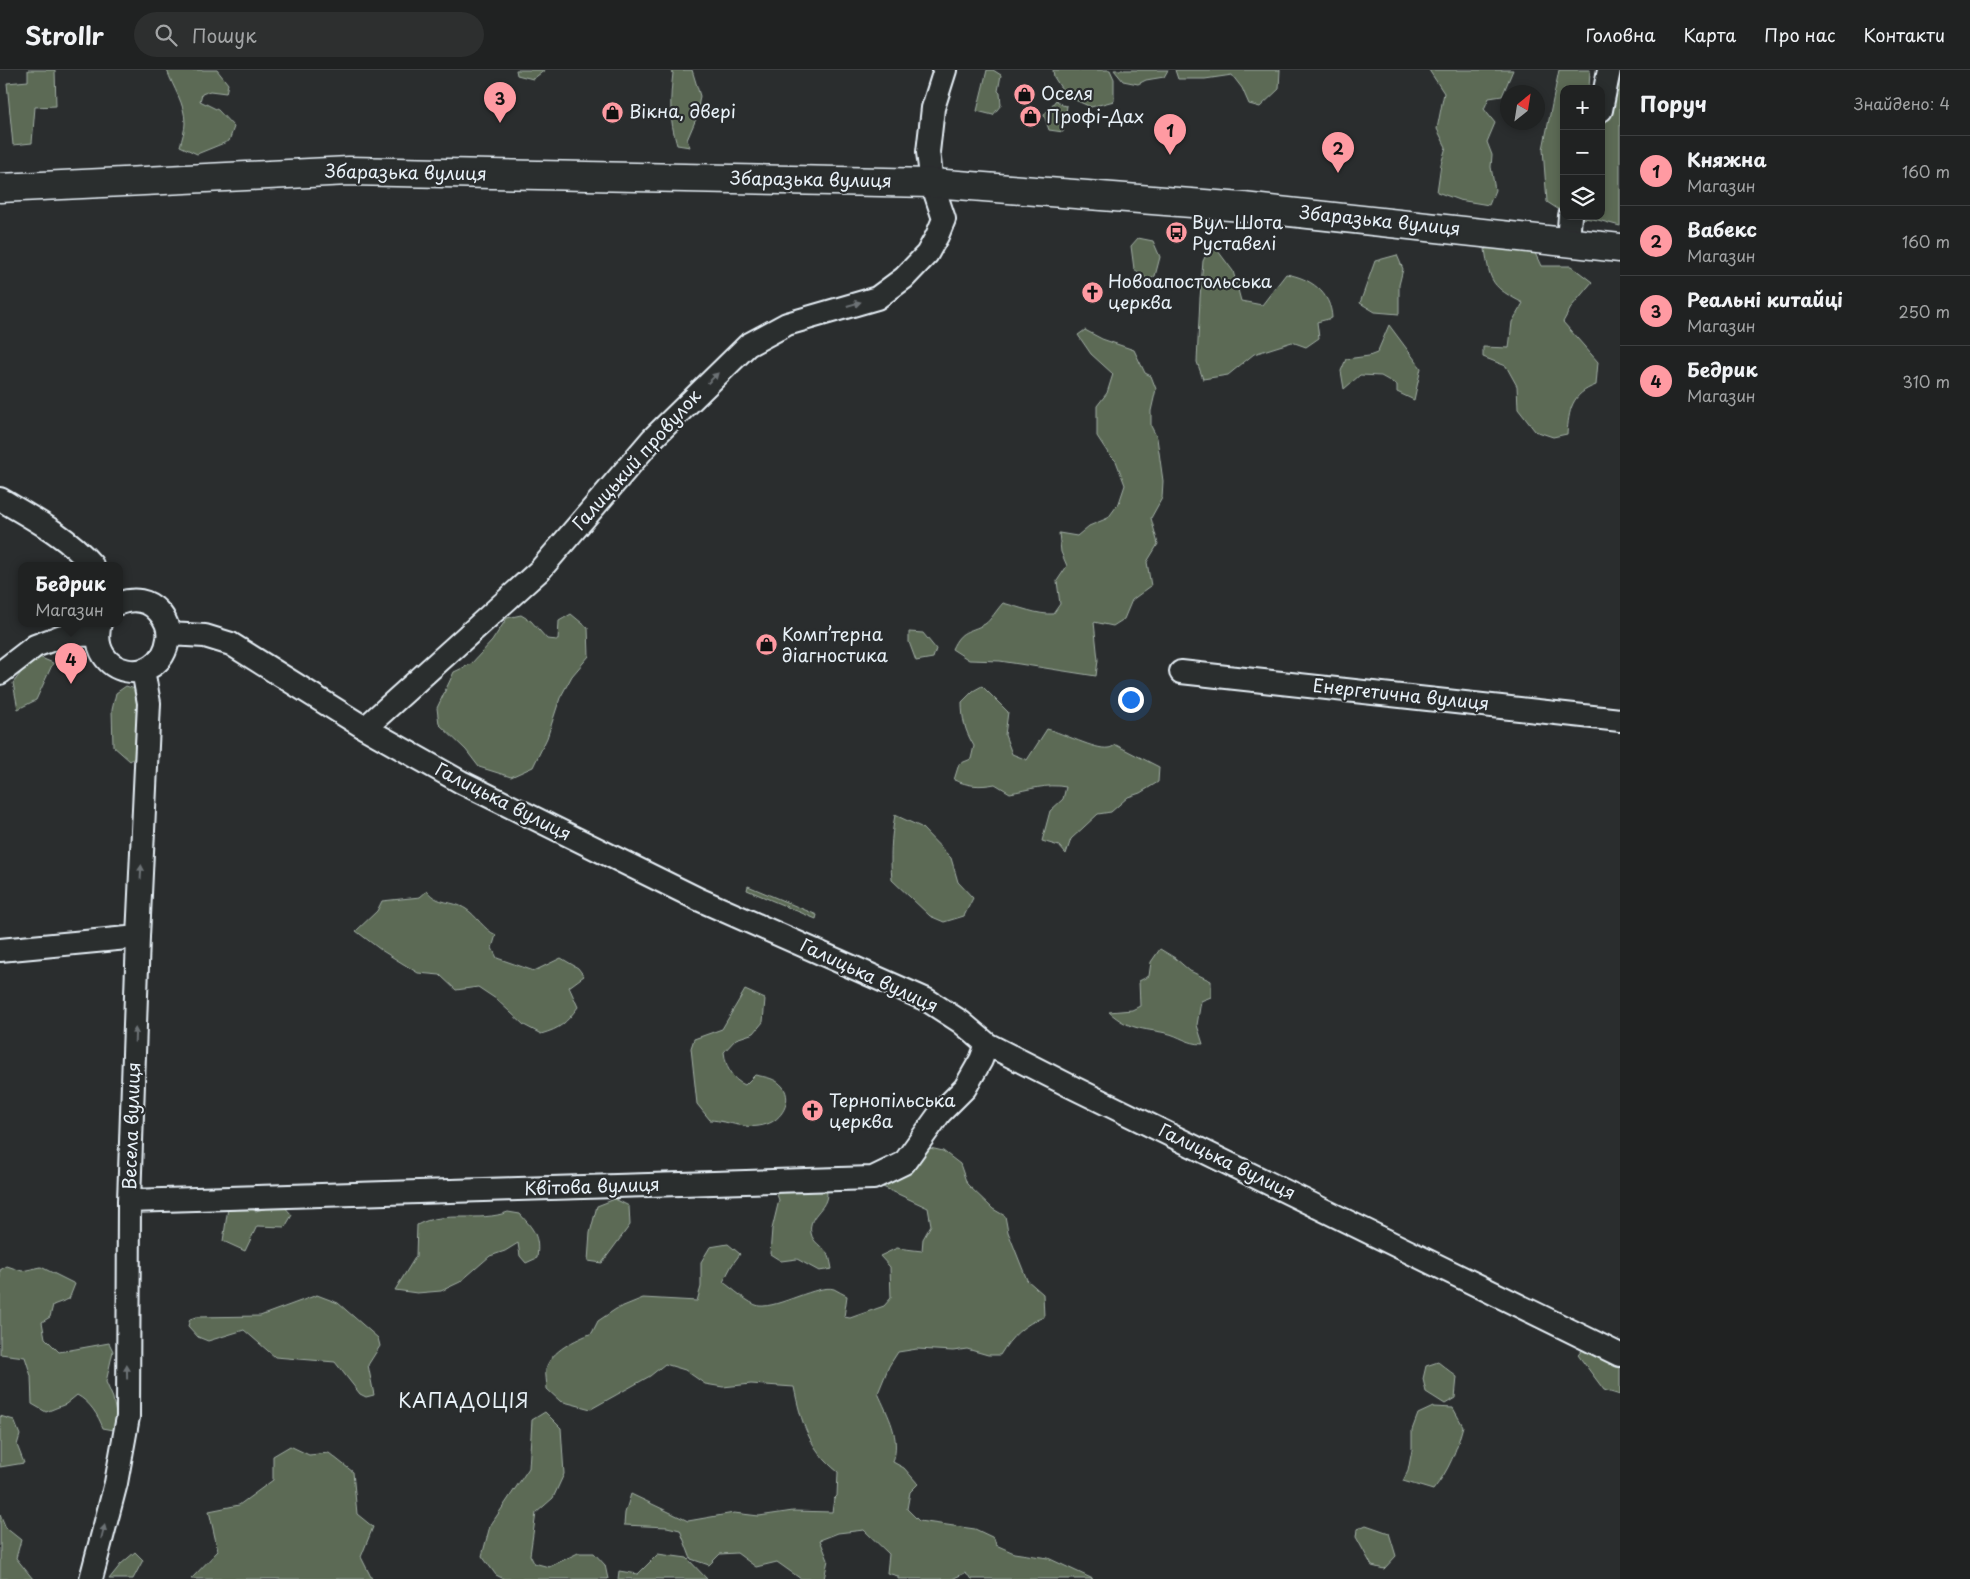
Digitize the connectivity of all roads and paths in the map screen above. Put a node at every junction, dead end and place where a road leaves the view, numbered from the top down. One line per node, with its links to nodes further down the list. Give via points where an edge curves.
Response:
1 (945, 70): 4 (street, Галицький провулок, via 933,108 928,152)
2 (1609, 70): 3 (street)
3 (1605, 90)
4 (932, 183): 5 (main road, Збаразька вулиця, via 349,171); 6 (main road, Збаразька вулиця); 17 (street, Галицький провулок, one-way to 4, via 540,570 653,438 748,345 788,324 878,298 904,278 927,254 944,219)
5 (0, 188)
6 (1569, 229): 7 (main road, Збаразька вулиця)
7 (1620, 248)
8 (0, 499): 9 (street, via 51,529)
9 (89, 562)
10 (123, 602): 12 (street, via 139,600 150,604 160,612)
11 (98, 628): 13 (street, via 98,645 111,664 126,671); 14 (street, via 34,646)
12 (169, 634): 13 (street, via 162,657); 17 (street, Галицька вулиця, via 205,636 231,644)
13 (143, 670): 18 (street, Весела вулиця, one-way to 13, via 149,703)
14 (0, 672)
15 (1181, 672): 16 (street, Енергетична вулиця)
16 (1620, 720)
17 (365, 728): 20 (street, Галицька вулиця, via 461,782 698,899 927,1000)
18 (138, 937): 19 (street); 21 (street, Весела вулиця, one-way to 18)
19 (0, 950)
20 (987, 1044): 21 (street, Квітова вулиця, via 965,1088 940,1113 904,1163 873,1178); 22 (street, Галицька вулиця)
21 (129, 1201): 23 (street, Весела вулиця, one-way to 21, via 116,1483 128,1417)
22 (1620, 1355)
23 (91, 1579)

